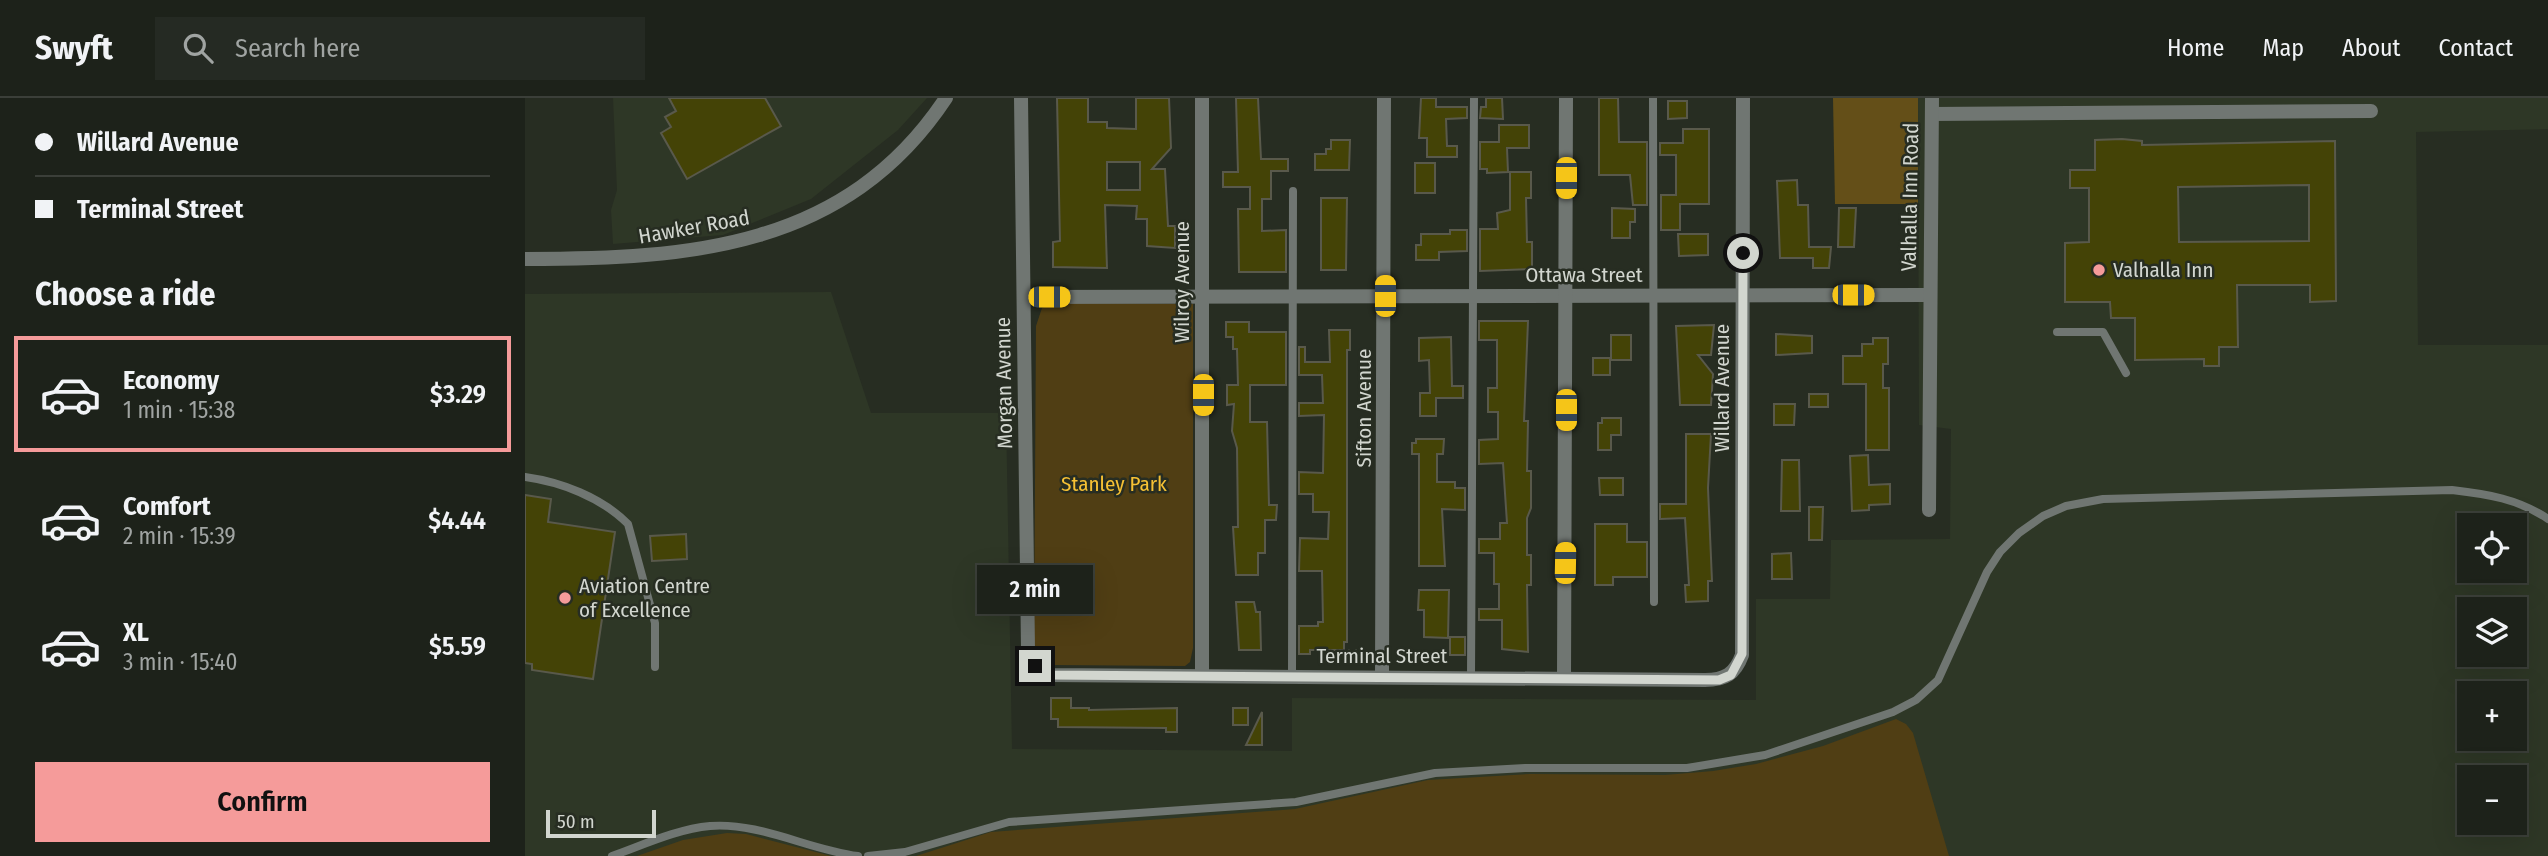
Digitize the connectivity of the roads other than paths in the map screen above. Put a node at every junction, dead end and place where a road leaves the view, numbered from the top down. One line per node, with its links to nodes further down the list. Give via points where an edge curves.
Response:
1 (946, 98): 13 (street, Hawker Road, via 892,161 853,191 762,237 627,259)
2 (1021, 98): 19 (street, Morgan Avenue)
3 (1202, 98): 20 (street, Wilroy Avenue)
4 (1384, 98): 16 (street, Sifton Avenue)
5 (1474, 98): 17 (lane)
6 (1566, 98): 22 (street)
7 (1653, 98): 18 (lane)
8 (1743, 98): 14 (street, Willard Avenue)
9 (1932, 98): 11 (street, Valhalla Inn Road)
10 (2371, 111): 11 (street)
11 (1932, 114): 15 (street, Valhalla Inn Road)
12 (1293, 191): 21 (lane)
13 (525, 259)
14 (1743, 295): 15 (street, Ottawa Street); 18 (street, Ottawa Street); 31 (street, Willard Avenue, via 1742,654)
15 (1930, 295): 26 (street)
16 (1385, 296): 17 (street, Ottawa Street); 21 (street, Ottawa Street); 34 (street, Sifton Avenue)
17 (1474, 296): 22 (street, Ottawa Street); 35 (lane)
18 (1655, 296): 22 (street, Ottawa Street); 28 (lane)
19 (1024, 297): 20 (street, Ottawa Street); 29 (street, Morgan Avenue, via 1028,650)
20 (1203, 297): 21 (street, Ottawa Street); 32 (street, Wilroy Avenue)
21 (1294, 297): 33 (lane)
22 (1566, 297): 36 (street)
23 (2057, 332): 24 (lane, via 2103,332)
24 (2126, 373)
25 (525, 477): 30 (lane, via 565,485 628,524 655,623)
26 (1929, 510)
27 (2548, 519): 39 (lane, via 2518,502 2452,490 2103,499 2066,506 2027,527 2000,552 1938,680 1916,700 1765,755 1687,768 1435,773 1296,802 1009,822 905,852)
28 (1654, 602)
29 (1035, 666): 32 (street, Terminal Street, via 1050,675)
30 (655, 667)
31 (1731, 675): 36 (street, Terminal Street, via 1719,680)
32 (1202, 676): 33 (street, Terminal Street)
33 (1292, 677): 34 (street, Terminal Street)
34 (1382, 677): 35 (street, Terminal Street)
35 (1471, 678): 36 (street, Terminal Street)
36 (1564, 678)
37 (612, 856): 38 (lane, via 711,826 755,831)
38 (858, 856)
39 (868, 856)

